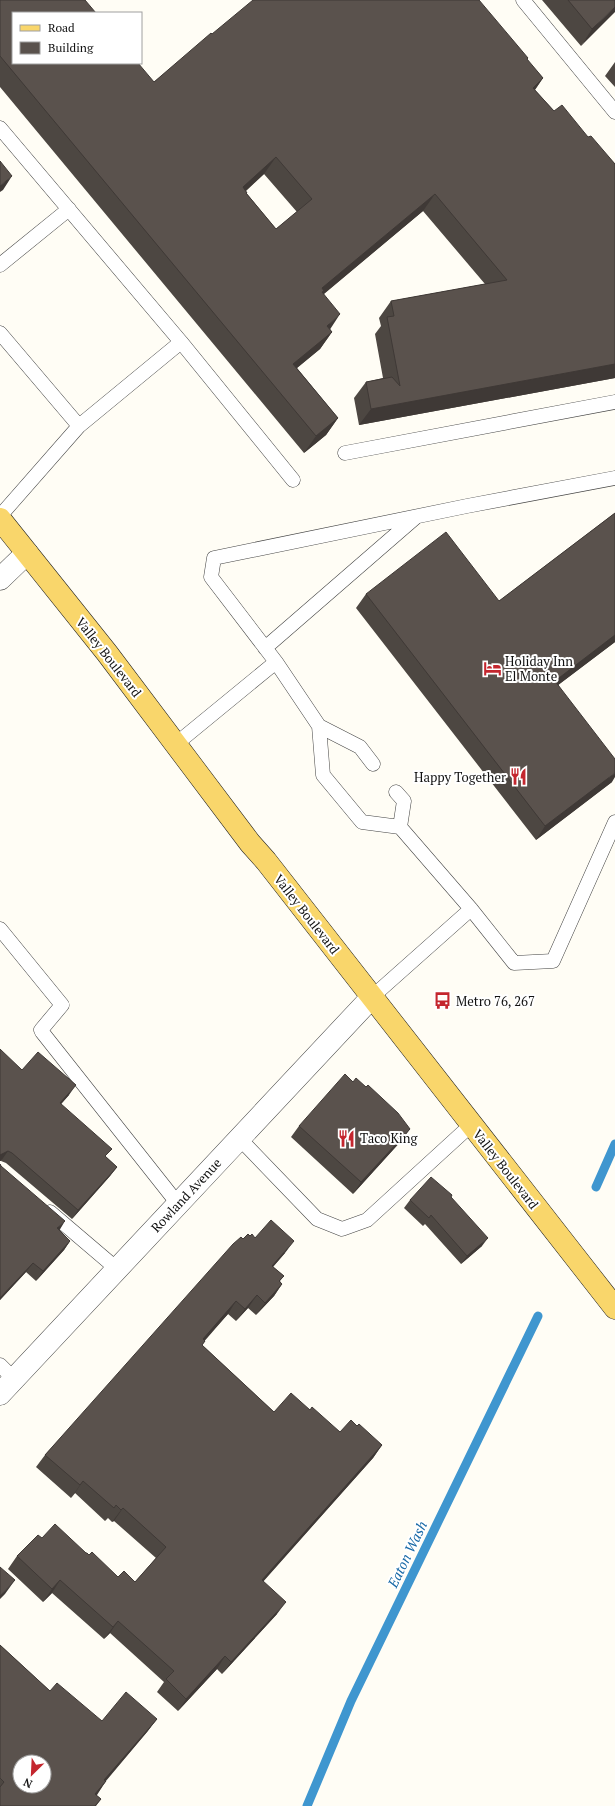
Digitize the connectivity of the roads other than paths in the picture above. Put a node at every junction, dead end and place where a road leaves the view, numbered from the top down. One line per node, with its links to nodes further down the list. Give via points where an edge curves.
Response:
1 (523, 0): 2 (lane)
2 (615, 112)
3 (0, 128): 4 (lane)
4 (69, 209): 5 (lane); 7 (lane)
5 (0, 264)
6 (0, 333): 9 (lane)
7 (181, 342): 9 (lane); 12 (lane)
8 (615, 402): 10 (lane)
9 (79, 426): 13 (lane)
10 (345, 453)
11 (615, 478): 14 (lane)
12 (293, 480)
13 (0, 516)
14 (417, 516): 18 (lane); 18 (lane, via 214,558 211,577)
15 (0, 519): 16 (main road, Valley Boulevard)
16 (27, 553): 17 (street); 21 (main road, Valley Boulevard)
17 (0, 579)
18 (265, 648): 19 (lane)
19 (276, 662): 20 (lane); 21 (lane)
20 (319, 726): 22 (lane, via 360,747); 25 (lane, via 324,775 362,822)
21 (176, 744): 28 (main road, Valley Boulevard, via 250,843)
22 (373, 764)
23 (396, 792): 25 (lane, via 404,801)
24 (615, 822): 26 (lane, via 553,961 514,963)
25 (400, 827): 26 (lane)
26 (471, 909): 28 (lane)
27 (0, 929): 32 (lane, via 62,1005 42,1032)
28 (372, 997): 29 (main road, Valley Boulevard); 30 (street, Rowland Avenue)
29 (471, 1125): 30 (lane, via 367,1220 342,1229 317,1219); 34 (main road, Valley Boulevard)
30 (239, 1138): 32 (street, Rowland Avenue)
31 (41, 1204): 33 (lane)
32 (178, 1204): 33 (street, Rowland Avenue)
33 (117, 1269): 35 (street, Rowland Avenue)
34 (615, 1308)
35 (5, 1379)

